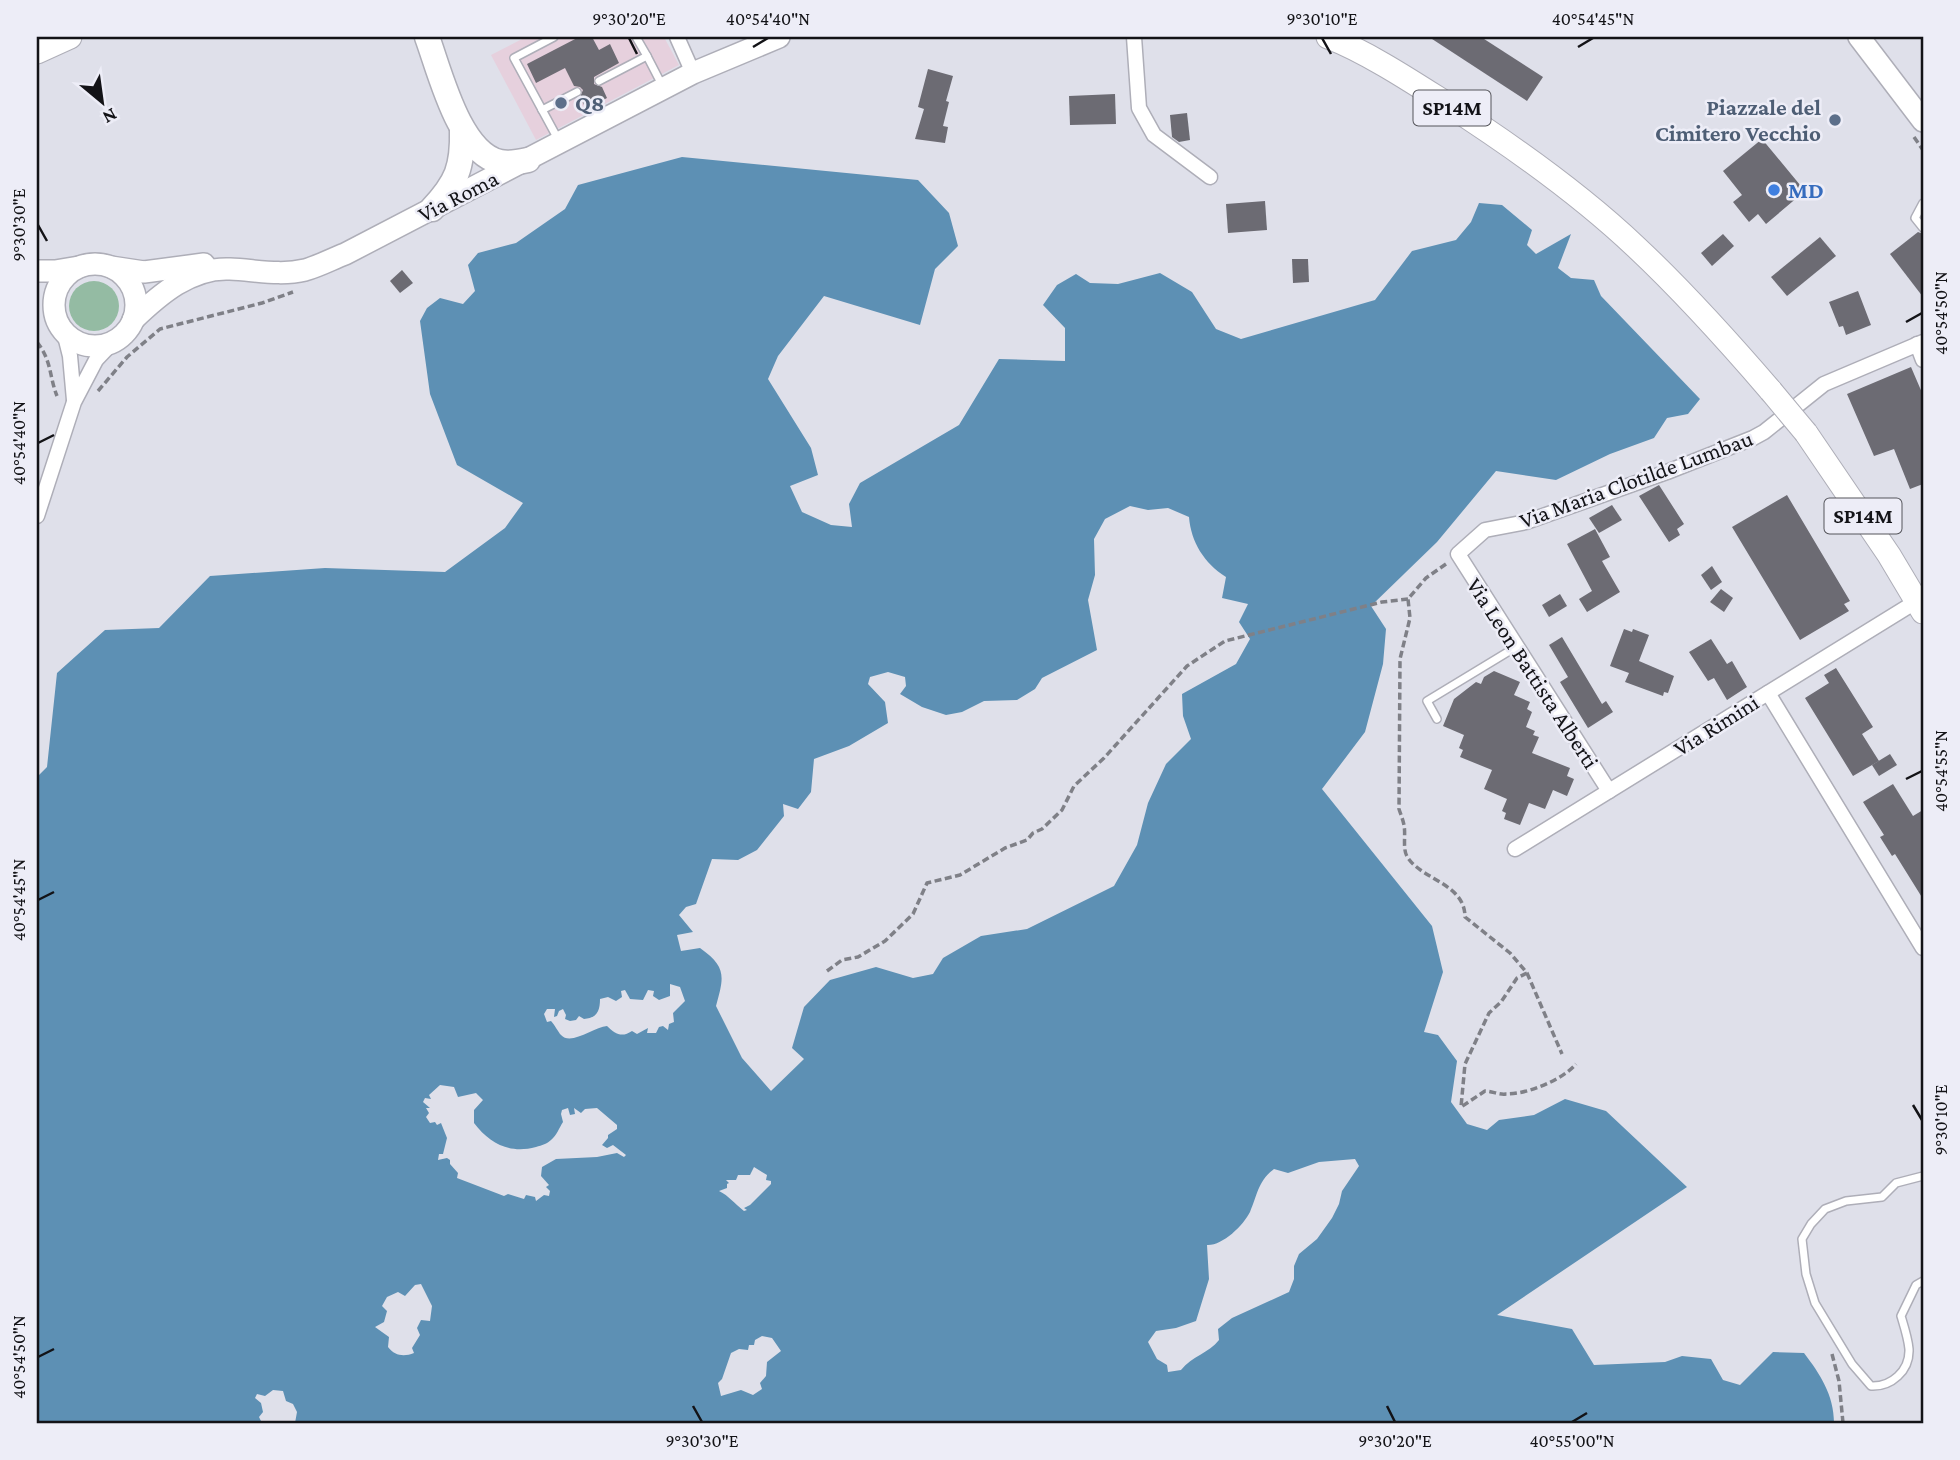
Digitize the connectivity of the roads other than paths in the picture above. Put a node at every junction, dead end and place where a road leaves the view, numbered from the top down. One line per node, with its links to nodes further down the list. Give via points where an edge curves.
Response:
1 (70, 37): 10 (main road)
2 (427, 37): 18 (highway)
3 (554, 37): 16 (lane, via 514,58)
4 (636, 37): 11 (lane)
5 (677, 37): 12 (street)
6 (779, 37): 12 (main road, Via Roma)
7 (1134, 37): 21 (street, via 1139,108 1153,135)
8 (1328, 37): 38 (main road, SP14M, bridge, via 1490,131 1635,246 1705,316 1806,433)
9 (1859, 37): 17 (main road)
10 (37, 52)
11 (647, 56): 13 (lane); 14 (lane)
12 (693, 74): 14 (main road, Via Roma)
13 (599, 81)
14 (664, 89): 19 (main road, Via Roma)
15 (577, 92): 16 (lane)
16 (542, 110): 19 (lane)
17 (1923, 121)
18 (462, 130): 20 (highway, via 493,159); 23 (highway, via 456,178)
19 (560, 143): 20 (main road, Via Roma)
20 (528, 160): 23 (main road, Via Roma)
21 (1210, 177)
22 (1923, 203): 24 (lane, via 1915,218)
23 (432, 209): 27 (main road, Via Roma, via 305,270)
24 (1923, 228)
25 (106, 265): 26 (main road); 27 (main road, via 144,272 199,264); 30 (main road, via 118,271 134,292)
26 (81, 266): 28 (main road); 31 (main road, via 69,272 55,294)
27 (227, 269): 30 (main road, Via Roma, via 181,282)
28 (37, 271)
29 (37, 303): 31 (main road)
30 (133, 320): 32 (main road)
31 (60, 326): 32 (main road, via 74,341 88,345); 35 (street, via 70,356)
32 (115, 341): 35 (street)
33 (1920, 343): 34 (street); 37 (street, Via Maria Clotilde Lumbau, via 1824,384 1753,438 1526,522 1485,530)
34 (1923, 360)
35 (68, 400): 36 (street)
36 (37, 516)
37 (1458, 554): 39 (street, Via Leon Battista Alberti)
38 (1920, 607): 40 (street, Via Rimini)
39 (1517, 647): 41 (lane, via 1427,701); 42 (street, Via Leon Battista Alberti)
40 (1769, 693): 42 (street, Via Rimini); 44 (street)
41 (1437, 719)
42 (1609, 791): 43 (street, Via Rimini)
43 (1514, 849)
44 (1923, 948)
45 (1923, 1176): 46 (lane, via 1896,1183 1882,1197 1846,1201 1825,1209 1802,1239 1815,1303 1871,1386 1896,1380 1903,1369 1909,1351 1901,1316 1916,1285)
46 (1923, 1281)

